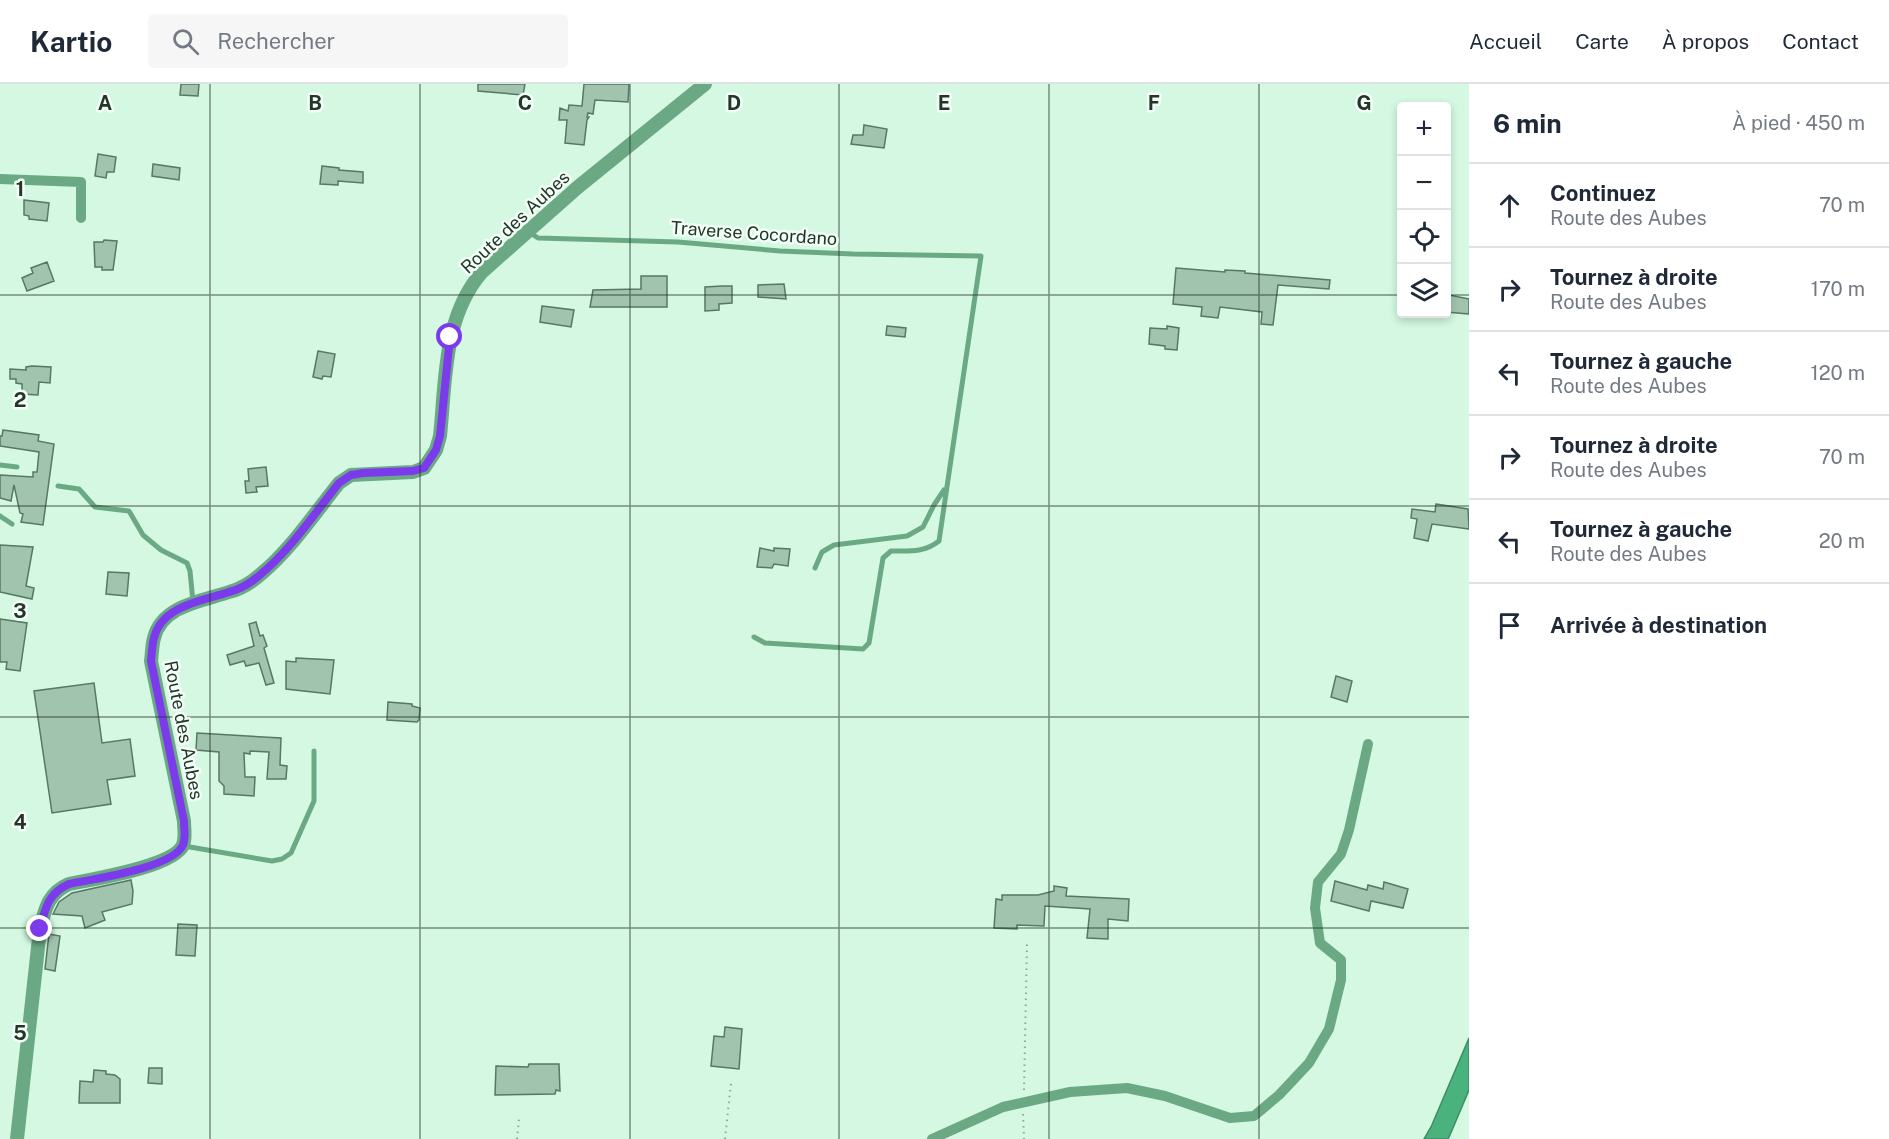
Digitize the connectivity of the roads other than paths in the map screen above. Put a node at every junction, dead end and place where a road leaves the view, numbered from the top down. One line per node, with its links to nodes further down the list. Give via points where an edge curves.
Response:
1 (705, 84): 4 (street, Route des Aubes)
2 (0, 179): 3 (street, via 81,182)
3 (81, 218)
4 (528, 232): 8 (lane, Traverse Cocordano, via 538,238 678,242 780,251 981,256); 12 (street, Route des Aubes, via 483,272 463,298 450,337 440,436 424,468 351,475 339,483 262,574 231,592)
5 (0, 465): 6 (lane)
6 (17, 467)
7 (58, 486): 12 (lane, via 79,489 94,507 129,511 143,535 160,550 188,563)
8 (945, 489): 11 (lane, via 923,527 907,536 834,545 822,552); 13 (lane, via 939,541 920,551 891,551 883,558 869,643 863,649 765,643)
9 (0, 516): 10 (lane)
10 (12, 524)
11 (815, 568)
12 (193, 603): 16 (street, Route des Aubes, via 162,622 154,637 151,661 184,821)
13 (754, 637)
14 (1368, 744): 18 (street, via 1341,854 1318,882 1315,908 1320,943 1341,960 1341,980 1329,1029 1309,1063 1254,1116 1230,1118 1127,1088 1070,1092 1003,1107)
15 (315, 751): 16 (lane, via 315,801 291,853 272,861)
16 (182, 846): 17 (street, via 157,864 57,889 46,904)
17 (17, 1139)
18 (932, 1139)

